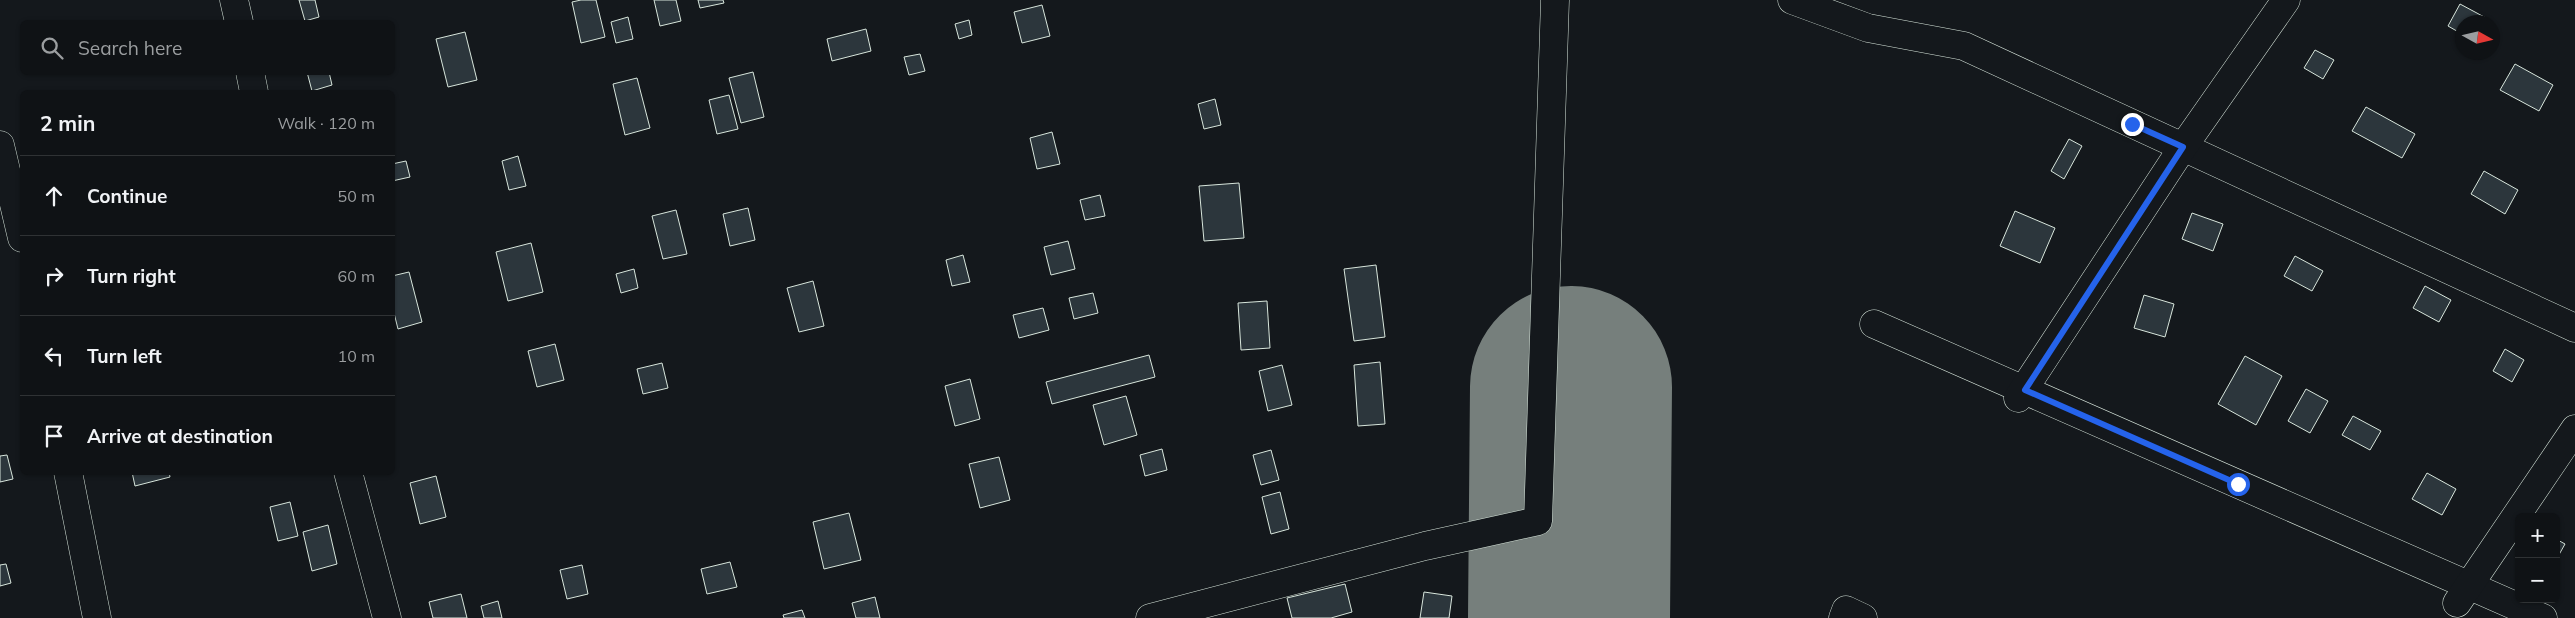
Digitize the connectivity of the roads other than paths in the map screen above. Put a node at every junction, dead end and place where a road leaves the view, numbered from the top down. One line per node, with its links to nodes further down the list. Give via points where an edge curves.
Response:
1 (234, 0): 5 (street)
2 (1555, 0): 20 (street, via 1538,521 1425,546)
3 (1792, 0): 9 (street, via 1868,28 1964,46)
4 (2286, 0): 9 (street)
5 (239, 20)
6 (251, 75): 7 (street)
7 (254, 90)
8 (0, 145): 10 (street)
9 (2183, 147): 12 (street); 13 (street)
10 (20, 230)
11 (1874, 324): 13 (street)
12 (2575, 328)
13 (2022, 394): 17 (street)
14 (2575, 429): 17 (street)
15 (69, 475): 18 (street)
16 (349, 475): 19 (street)
17 (2464, 595): 23 (street)
18 (97, 618)
19 (387, 618)
20 (1150, 618)
21 (1843, 618): 22 (street, via 1846,610)
22 (1863, 618)
23 (2543, 618)

